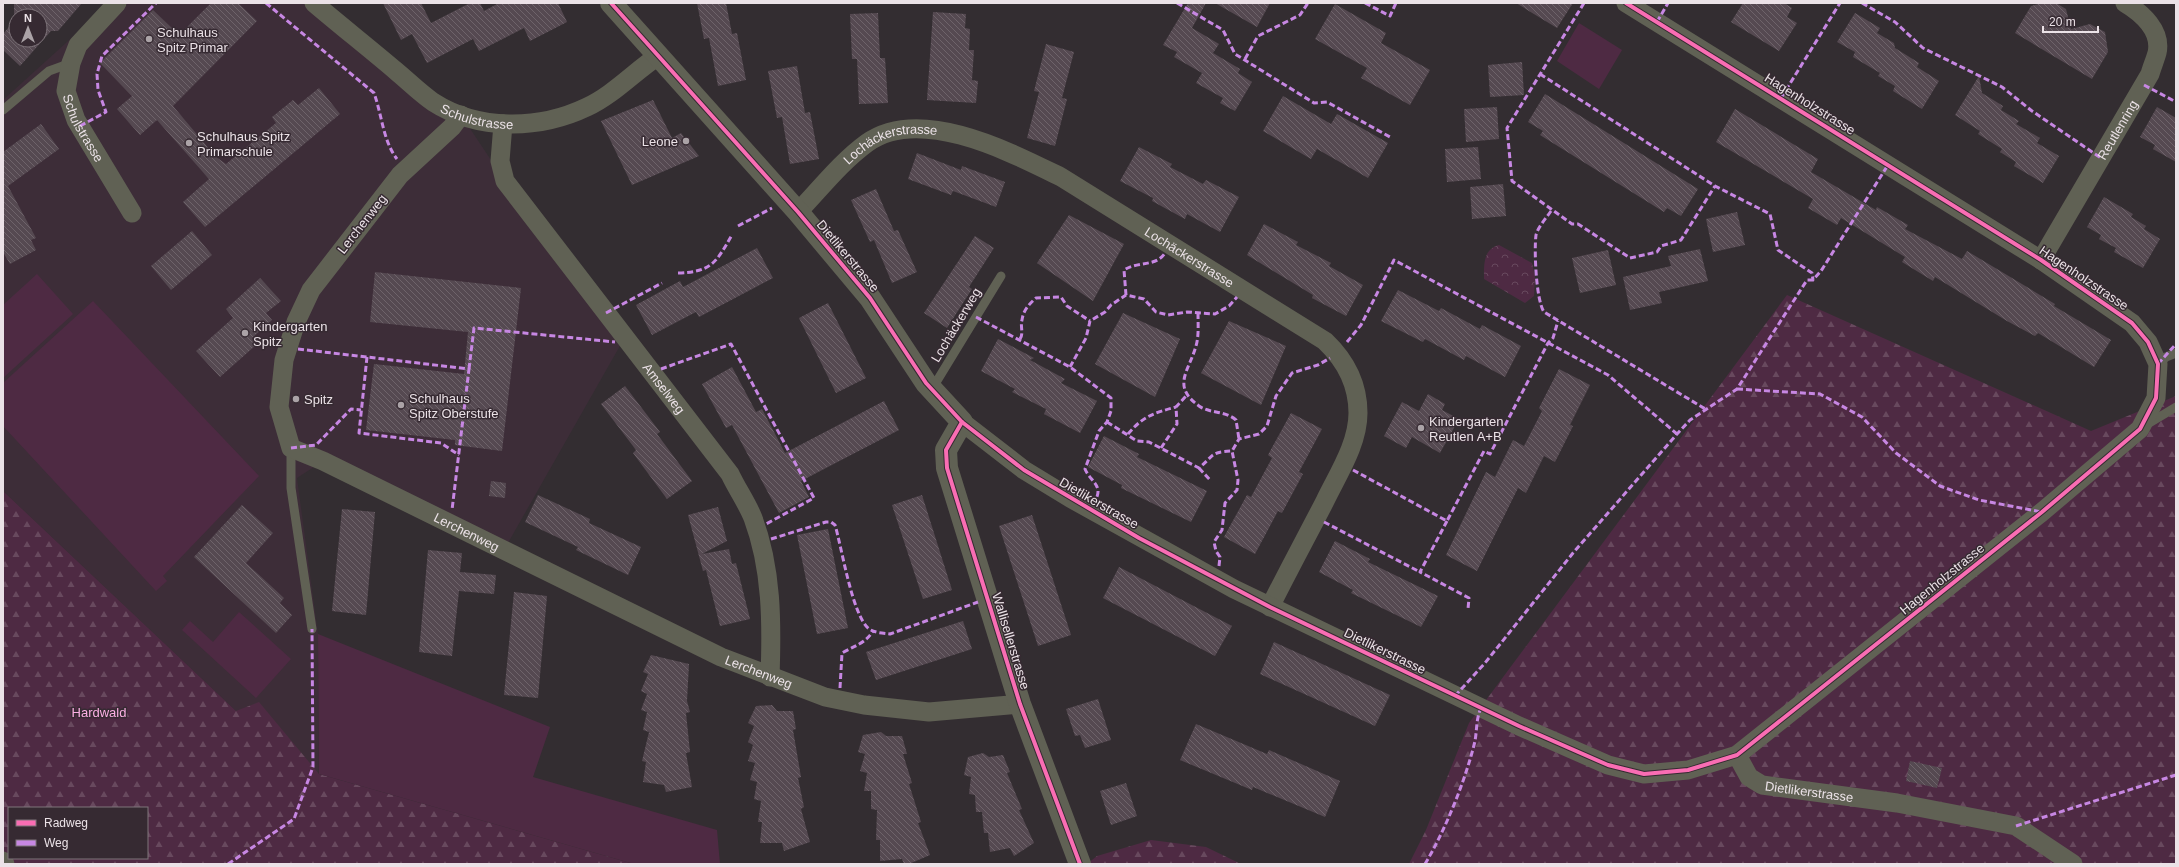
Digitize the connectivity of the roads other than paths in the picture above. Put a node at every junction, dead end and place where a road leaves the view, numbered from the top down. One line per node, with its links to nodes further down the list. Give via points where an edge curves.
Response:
1 (117, 3): 7 (street, Schulstrasse, via 78,45)
2 (314, 3): 9 (street, Schulstrasse, via 433,102)
3 (610, 3): 6 (street, Dietlikerstrasse)
4 (1626, 3): 13 (street, Hagenholzstrasse)
5 (2125, 3): 13 (street, Reutlenring, via 2135,9 2155,30 2158,52 2150,74)
6 (658, 56): 10 (street, Schulstrasse, via 609,94 571,114 530,124); 11 (street, Dietlikerstrasse)
7 (71, 63): 8 (lane, via 49,71); 12 (street, Schulstrasse, via 66,91 76,120)
8 (3, 110)
9 (461, 115): 10 (street, Schulstrasse); 21 (street, Lerchenweg, via 452,127 400,175 311,290 296,322 284,360 279,407)
10 (503, 124): 24 (street, Amselweg, via 500,161 505,181 730,474 752,517 767,572 772,622)
11 (798, 212): 17 (street, Dietlikerstrasse, via 870,298); 22 (street, Lochäckerstrasse, via 854,153 881,135 908,128 924,128 982,142 1025,159 1060,177 1325,341 1338,353 1351,375 1357,395 1355,434 1341,469)
12 (132, 213)
13 (2041, 260): 16 (street, Hagenholzstrasse, via 2132,323 2148,342)
14 (1001, 276): 17 (lane, Lochäckerweg)
15 (2176, 354): 16 (lane, via 2166,357)
16 (2158, 364): 20 (street, Hagenholzstrasse, via 2156,398)
17 (932, 389): 19 (street, Dietlikerstrasse)
18 (2176, 407): 20 (lane)
19 (962, 422): 22 (street, Dietlikerstrasse, via 1024,470 1070,498 1139,538); 25 (street, Wallisellerstrasse, via 946,450 947,468)
20 (2140, 428): 26 (street, Hagenholzstrasse, via 2042,512)
21 (292, 448): 23 (lane, via 291,488); 24 (street, Lerchenweg, via 714,654)
22 (1270, 607): 26 (street, Dietlikerstrasse, via 1519,726 1608,765 1644,774 1688,770)
23 (312, 629)
24 (770, 677): 25 (street, Lerchenweg, via 833,699 891,709 929,712)
25 (1020, 704): 29 (street, Wallisellerstrasse)
26 (1737, 755): 30 (street, Dietlikerstrasse, via 1749,777 1762,785 1897,803 2016,826)
27 (3, 861): 28 (street)
28 (5, 864)
29 (1080, 864)
30 (2073, 864)

